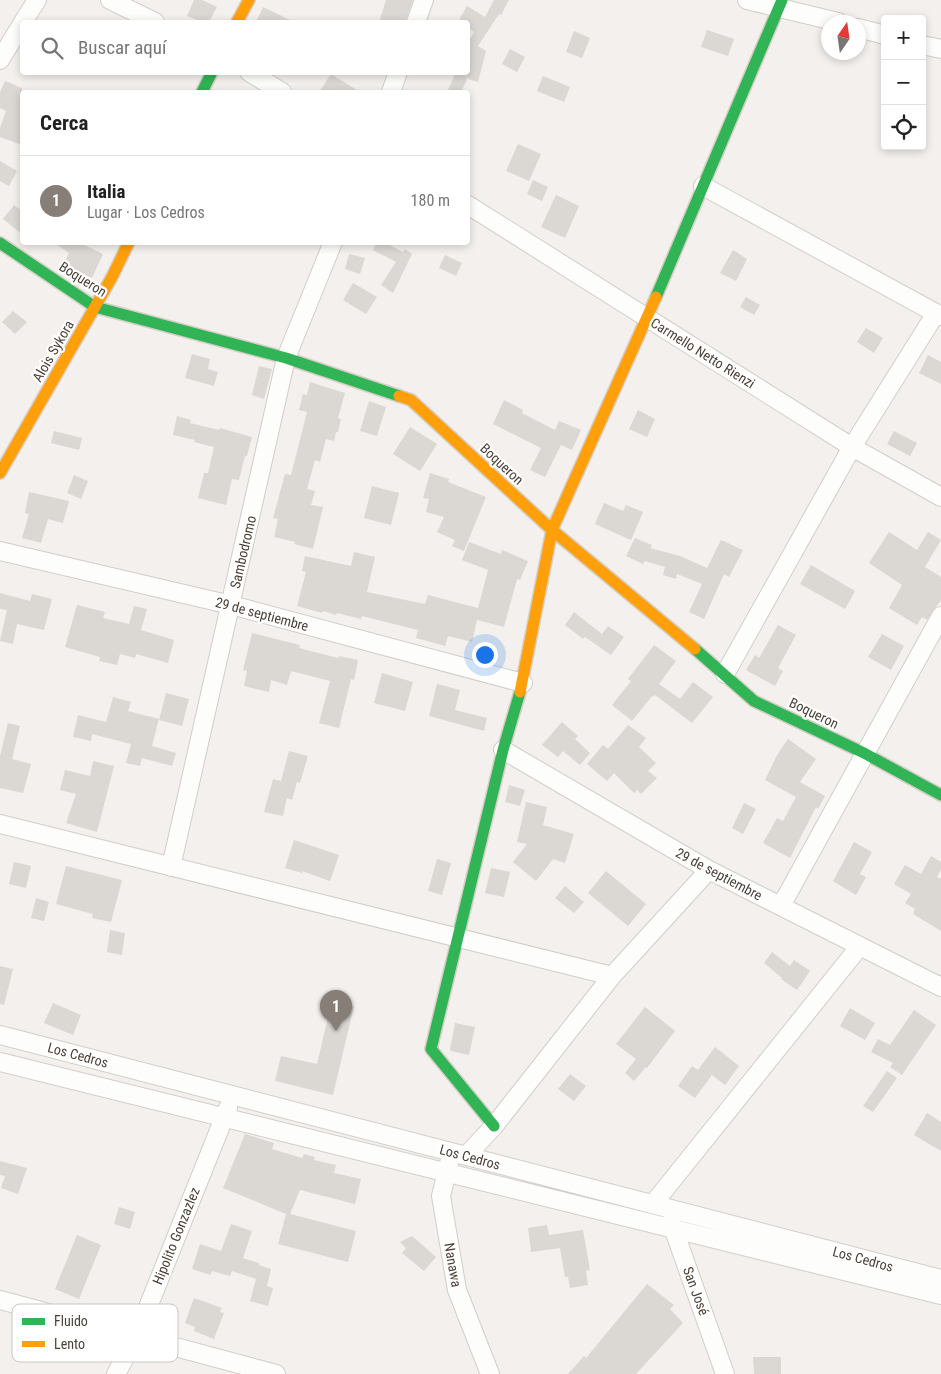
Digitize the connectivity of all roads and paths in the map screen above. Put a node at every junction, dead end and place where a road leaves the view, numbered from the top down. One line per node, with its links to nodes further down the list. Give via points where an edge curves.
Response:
1 (37, 0): 8 (street)
2 (110, 0): 9 (street)
3 (249, 0): 10 (street)
4 (424, 0): 11 (street)
5 (747, 0): 6 (street)
6 (781, 4): 7 (street); 24 (street)
7 (821, 17)
8 (25, 20)
9 (151, 20)
10 (238, 20)
11 (417, 20)
12 (20, 28): 17 (street)
13 (866, 30): 14 (street)
14 (881, 34)
15 (926, 45): 16 (street)
16 (941, 49)
17 (0, 60)
18 (210, 75): 21 (street)
19 (254, 75): 22 (street)
20 (397, 75): 23 (street)
21 (203, 90)
22 (279, 90)
23 (392, 90)
24 (703, 186): 30 (street); 31 (street)
25 (470, 207): 31 (street, Carmello Netto Rienzi)
26 (0, 243): 29 (street, Boqueron)
27 (127, 245): 29 (street, Alois Sykora)
28 (332, 245): 32 (street, Sambodromo)
29 (95, 307): 32 (street, Boqueron); 34 (street, Alois Sykora)
30 (938, 314): 33 (street)
31 (647, 318): 33 (street, Carmello Netto Rienzi); 36 (street)
32 (286, 358): 36 (street, Boqueron, via 411,400); 38 (street, Sambodromo)
33 (852, 447): 35 (street, Carmello Netto Rienzi); 40 (street)
34 (0, 473)
35 (941, 497)
36 (552, 530): 40 (street, Boqueron); 41 (street)
37 (0, 551): 38 (street, 29 de septiembre)
38 (231, 605): 41 (street, 29 de septiembre); 46 (street, Sambodromo)
39 (941, 616): 43 (street)
40 (725, 674): 43 (street, Boqueron, via 754,701)
41 (522, 683): 42 (street)
42 (504, 750): 47 (street, 29 de septiembre); 49 (street)
43 (864, 753): 44 (street, Boqueron); 48 (street)
44 (941, 795)
45 (0, 824): 46 (street)
46 (171, 867): 49 (street)
47 (709, 870): 48 (street, 29 de septiembre); 51 (street)
48 (780, 906): 50 (street, 29 de septiembre)
49 (456, 937): 51 (street); 57 (street, via 431,1049)
50 (860, 946): 52 (street, 29 de septiembre); 60 (street)
51 (612, 976): 57 (street)
52 (941, 987)
53 (0, 1035): 55 (street, Los Cedros)
54 (0, 1062): 56 (street)
55 (233, 1096): 56 (street, Hipolito Gonzazlez); 58 (street, Los Cedros)
56 (224, 1117): 59 (street); 66 (street, Hipolito Gonzazlez)
57 (494, 1126): 58 (street)
58 (459, 1154): 59 (street, Nanawa); 60 (street, Los Cedros)
59 (447, 1172): 61 (street); 71 (street, Nanawa, via 441,1196 457,1290)
60 (659, 1206): 61 (street, San José); 62 (street, Los Cedros)
61 (674, 1229): 63 (street); 72 (street, San José)
62 (941, 1279)
63 (941, 1296)
64 (0, 1300): 65 (street)
65 (15, 1304)
66 (149, 1304)
67 (178, 1348): 70 (street)
68 (122, 1362): 69 (street, Hipolito Gonzazlez)
69 (116, 1374)
70 (276, 1374)
71 (490, 1374)
72 (725, 1374)

